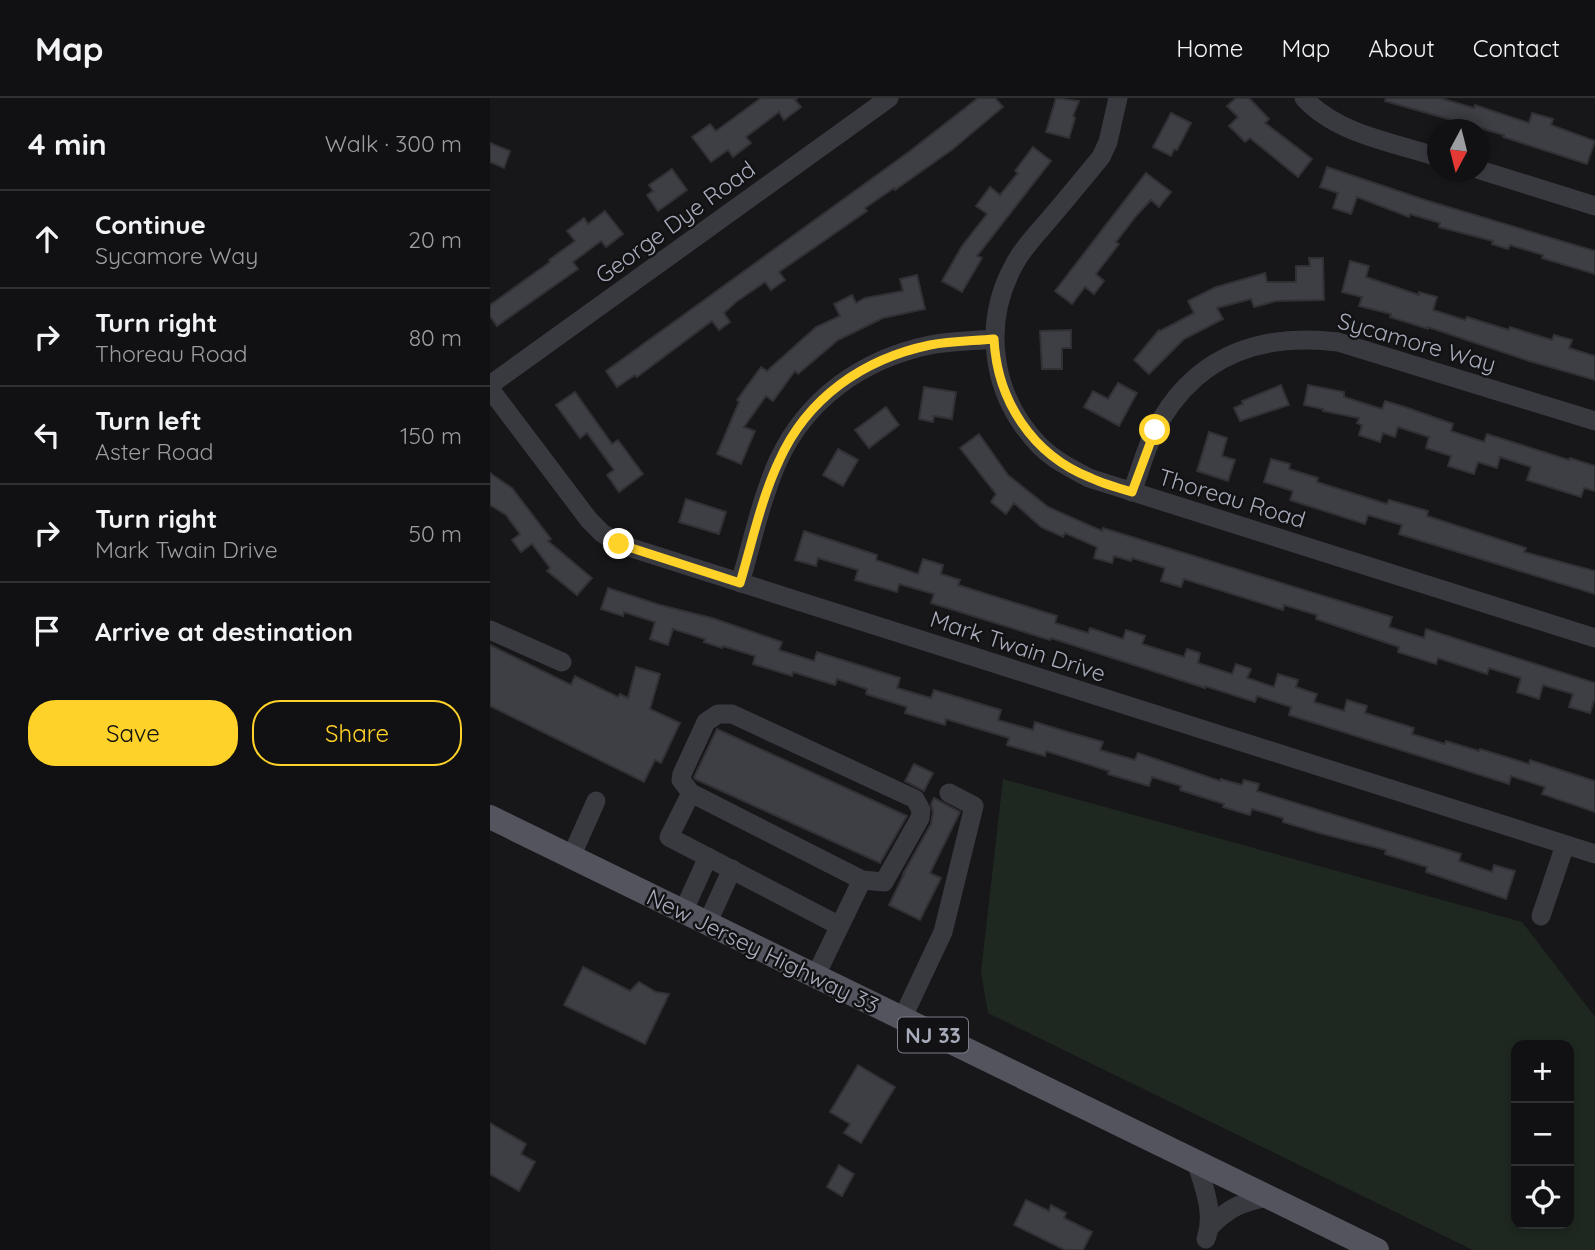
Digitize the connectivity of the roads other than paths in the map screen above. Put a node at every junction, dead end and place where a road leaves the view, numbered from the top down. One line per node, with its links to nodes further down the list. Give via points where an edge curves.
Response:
1 (889, 98): 8 (street, George Dye Road)
2 (1118, 98): 7 (street, Thoreau Road, via 1101,157 1013,266 996,316)
3 (1304, 98): 4 (street, via 1343,127)
4 (1427, 154)
5 (1490, 173): 6 (street)
6 (1595, 206)
7 (994, 339): 10 (street, Thoreau Road, via 1001,382 1022,426 1072,469); 11 (street, via 902,352 873,363 830,391 789,439)
8 (490, 387): 11 (street, Mark Twain Drive, via 602,533 619,544)
9 (1595, 421): 10 (street, Sycamore Way, via 1338,342 1276,340 1224,358 1180,393 1155,430)
10 (1132, 492): 13 (street, Thoreau Road)
11 (740, 583): 19 (street, Mark Twain Drive)
12 (490, 630): 14 (street)
13 (1595, 638)
14 (562, 662)
15 (691, 793): 22 (street, via 669,837); 24 (street); 24 (street, via 682,774 706,722 718,714 732,714 915,799 920,818 884,883)
16 (949, 793): 30 (street, via 974,806 943,932)
17 (596, 801): 21 (street)
18 (490, 817): 21 (main road, New Jersey Highway 33 / NJ 33)
19 (1565, 845): 20 (street, Mark Twain Drive); 26 (street)
20 (1595, 854)
21 (571, 857): 25 (main road, New Jersey Highway 33 / NJ 33)
22 (708, 857): 23 (street); 25 (street)
23 (732, 869): 27 (street); 28 (street)
24 (862, 880): 28 (street)
25 (683, 912): 27 (main road, New Jersey Highway 33 / NJ 33)
26 (1541, 916)
27 (707, 924): 29 (main road, New Jersey Highway 33 / NJ 33)
28 (838, 925): 29 (street)
29 (814, 977): 30 (main road, New Jersey Highway 33 / NJ 33)
30 (902, 1019): 31 (main road, New Jersey Highway 33 / NJ 33)
31 (1196, 1162): 32 (main road, New Jersey Highway 33 / NJ 33); 32 (street, via 1209,1207 1208,1233 1223,1213)
32 (1267, 1197): 33 (main road, New Jersey Highway 33 / NJ 33)
33 (1377, 1250)

